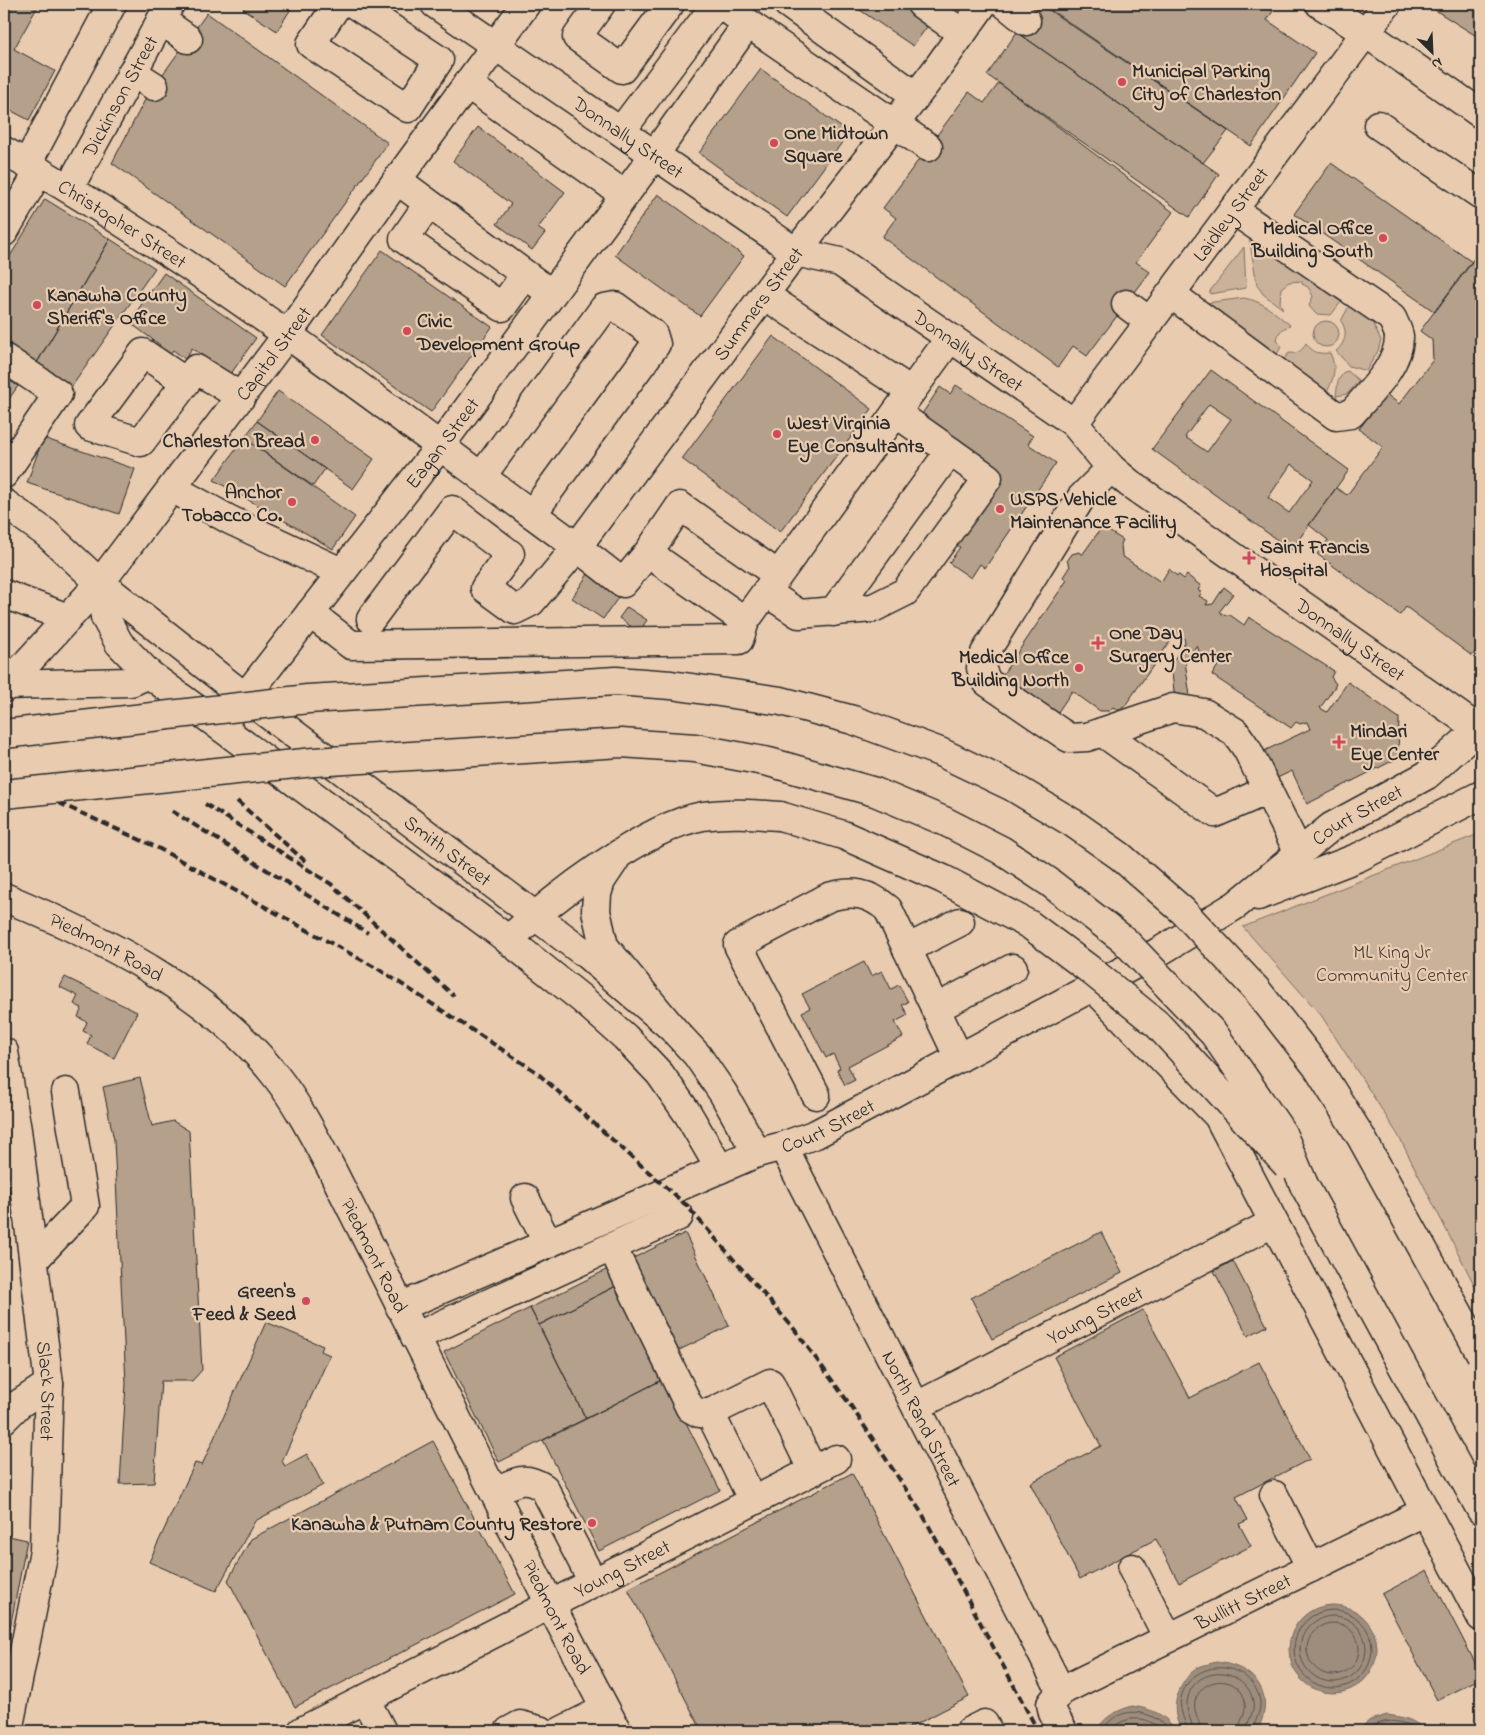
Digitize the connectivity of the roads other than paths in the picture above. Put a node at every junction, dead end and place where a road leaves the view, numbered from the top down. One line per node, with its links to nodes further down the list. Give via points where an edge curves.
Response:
1 (112, 4): 30 (main road)
2 (338, 4): 3 (main road, via 311,44 408,108 440,60)
3 (354, 4)
4 (435, 4): 20 (main road, Donnally Street)
5 (526, 4): 20 (main road, Capitol Street)
6 (601, 4): 7 (main road, via 577,37 622,69)
7 (670, 4)
8 (788, 4): 22 (main road)
9 (920, 4): 17 (main road)
10 (983, 4): 17 (main road, Summers Street)
11 (1005, 4): 15 (main road)
12 (1320, 4): 18 (main road)
13 (1387, 4): 18 (main road, Laidley Street)
14 (166, 12): 19 (main road); 32 (main road, Dickinson Street, via 143,79)
15 (1026, 20)
16 (748, 23): 24 (main road); 26 (main road, via 721,5 714,7); 29 (main road, Eagan Street)
17 (962, 33): 22 (main road, Summers Street)
18 (1366, 33): 23 (main road); 36 (main road, Laidley Street)
19 (188, 38)
20 (496, 47): 21 (main road, Capitol Street); 26 (main road, Donnally Street)
21 (467, 84): 31 (main road, Capitol Street); 33 (main road)
22 (916, 96): 24 (main road, Summers Street)
23 (1481, 114)
24 (894, 124): 27 (main road); 38 (main road, Summers Street)
25 (1378, 125): 34 (main road)
26 (621, 131): 29 (main road, Donnally Street)
27 (928, 147)
28 (4, 151): 30 (main road, Christopher Street)
29 (655, 154): 33 (main road, Eagan Street); 38 (main road, Donnally Street)
30 (33, 168): 32 (main road, Christopher Street); 37 (main road)
31 (397, 180): 35 (main road); 45 (main road, Capitol Street)
32 (69, 188): 45 (main road, Christopher Street)
33 (625, 195): 40 (main road, Eagan Street)
34 (1481, 195)
35 (428, 204): 39 (main road); 39 (main road, via 404,238 502,307)
36 (1233, 210): 41 (main road, Laidley Street); 41 (main road, via 1392,318 1399,334 1397,349 1378,382 1351,414 1336,416)
37 (8, 214)
38 (796, 252): 42 (main road, Summers Street); 46 (main road, Donnally Street, via 840,262)
39 (526, 275): 40 (main road)
40 (552, 294): 52 (main road, Eagan Street)
41 (1171, 294): 44 (main road, Laidley Street)
42 (764, 295): 50 (main road); 60 (main road, Summers Street)
43 (1126, 304): 44 (main road)
44 (1150, 322): 51 (main road, Laidley Street)
45 (287, 335): 49 (main road, Capitol Street); 52 (main road, Christopher Street)
46 (950, 338): 50 (main road); 51 (main road, Donnally Street)
47 (4, 358): 55 (main road, via 58,394)
48 (186, 382): 49 (main road, via 196,369)
49 (241, 396): 57 (main road, Capitol Street)
50 (904, 402): 53 (main road); 64 (main road)
51 (1074, 423): 54 (main road, Donnally Street)
52 (440, 446): 56 (main road, Christopher Street); 62 (main road, Eagan Street)
53 (950, 451): 67 (main road); 67 (main road, via 988,478 905,592 873,608)
54 (1112, 468): 76 (main road, Donnally Street, via 1128,483); 77 (main road, via 1081,498 985,653 981,668 987,682 1069,738)
55 (4, 474)
56 (481, 477): 59 (main road, Christopher Street); 59 (main road, via 604,308 614,306 653,334 656,344)
57 (172, 488): 62 (main road, via 230,520); 63 (main road, Capitol Street)
58 (4, 503): 63 (main road, Smith Street, via 46,533)
59 (532, 514): 60 (main road, Christopher Street)
60 (577, 547): 61 (main road, Christopher Street, via 623,583); 69 (main road, Summers Street, via 531,602 516,610 484,588 510,554 452,510)
61 (648, 553): 64 (main road, via 680,506); 70 (main road)
62 (341, 572): 66 (main road, Eagan Street)
63 (100, 583): 68 (main road, Capitol Street); 72 (main road, Smith Street, via 105,617 119,643); 74 (main road, Smith Street)
64 (772, 583): 67 (main road, via 799,614); 70 (main road)
65 (4, 594): 68 (main road)
66 (310, 612): 70 (main road, via 351,645 739,640); 74 (main road, Eagan Street)
67 (834, 612)
68 (68, 618): 71 (main road, Capitol Street)
69 (371, 619)
70 (745, 621)
71 (15, 660): 73 (main road, Capitol Street)
72 (149, 674): 73 (main road, via 131,682); 75 (main road, Smith Street)
73 (5, 687)
74 (245, 697): 75 (main road, Eagan Street); 86 (main road, Smith Street)
75 (220, 726): 88 (main road, Smith Street)
76 (1481, 729): 82 (main road, Court Street, via 1427,775 1331,827)
77 (1102, 732): 79 (main road, via 1215,813); 79 (main road, via 1173,708 1204,713 1235,732 1247,748)
78 (4, 734): 110 (main road, bridge, via 308,699 616,681 671,685 781,701 853,720 940,752 1011,786 1073,822 1120,856 1183,911 1256,989 1337,1098)
79 (1268, 790): 82 (main road)
80 (4, 794): 101 (main road, bridge, via 314,762 621,743 695,748 769,762 875,792 944,821 1001,850 1049,882 1124,940 1214,1034 1282,1133)
81 (1481, 795): 85 (main road, Court Street, via 1359,857)
82 (1299, 853): 85 (main road, Court Street)
83 (618, 856): 86 (main road); 93 (main road, via 601,881 597,894 596,911 604,946); 101 (main road, bridge, via 671,826 702,816 734,812 780,816 843,835 943,879 1030,925 1157,1024)
84 (4, 897): 108 (main road, Piedmont Road, via 62,922 137,962 186,994 235,1033 275,1075 304,1119)
85 (1236, 904): 91 (main road, Court Street, via 1162,950)
86 (534, 916): 88 (main road); 93 (main road, Smith Street, via 587,955)
87 (960, 922): 89 (main road)
88 (508, 940): 100 (main road, Smith Street, via 582,999 660,1074)
89 (907, 949): 92 (main road); 97 (main road, via 888,909 874,898 844,893 829,897 738,945)
90 (1013, 968): 92 (main road)
91 (1092, 986): 95 (main road, Court Street); 104 (main road, via 1218,1116)
92 (935, 1009): 95 (main road)
93 (672, 1028): 99 (main road, Smith Street, via 697,1055 724,1093)
94 (4, 1052): 107 (main road, Slack Street, via 18,1130)
95 (959, 1058): 98 (main road, Court Street, via 816,1134)
96 (66, 1092): 107 (main road, via 85,1206)
97 (816, 1096)
98 (783, 1146): 99 (main road, Court Street); 112 (main road, North Rand Street)
99 (757, 1152): 100 (main road, Court Street)
100 (720, 1169): 105 (main road, Court Street)
101 (1304, 1185): 118 (main road)
102 (525, 1198): 105 (main road)
103 (679, 1216): 106 (main road)
104 (1273, 1223): 112 (main road, Young Street); 119 (main road)
105 (548, 1244): 108 (main road, Court Street)
106 (612, 1247): 109 (main road); 113 (main road, via 690,1408 699,1413)
107 (34, 1260): 111 (main road, Slack Street)
108 (400, 1307): 109 (main road, Piedmont Road)
109 (415, 1337): 115 (main road, Piedmont Road)
110 (1481, 1354)
111 (49, 1384): 114 (main road, via 19,1404); 129 (main road, Slack Street, via 44,1551)
112 (917, 1406): 126 (main road, North Rand Street)
113 (710, 1413): 117 (main road); 117 (main road, Young Street, via 770,1383 824,1465)
114 (4, 1419)
115 (494, 1492): 122 (main road, via 521,1480 533,1481 544,1488); 123 (main road, Piedmont Road)
116 (1274, 1495): 121 (main road)
117 (753, 1501): 122 (main road, Young Street)
118 (1481, 1510)
119 (1426, 1511): 121 (main road, Bullitt Street); 124 (main road)
120 (1132, 1568): 125 (main road)
121 (1311, 1568): 125 (main road, Bullitt Street)
122 (593, 1582): 123 (main road, Young Street)
123 (550, 1604): 127 (main road, Young Street); 128 (main road, Piedmont Road)
124 (1481, 1617)
125 (1168, 1638): 126 (main road, Bullitt Street)
126 (1060, 1691): 135 (main road, via 1051,1704)
127 (365, 1699): 130 (main road, Young Street); 131 (main road)
128 (611, 1720): 134 (main road)
129 (8, 1731)
130 (302, 1731)
131 (382, 1731)
132 (509, 1731): 133 (main road, via 520,1725)
133 (542, 1731)
134 (561, 1731)
135 (1062, 1731)

